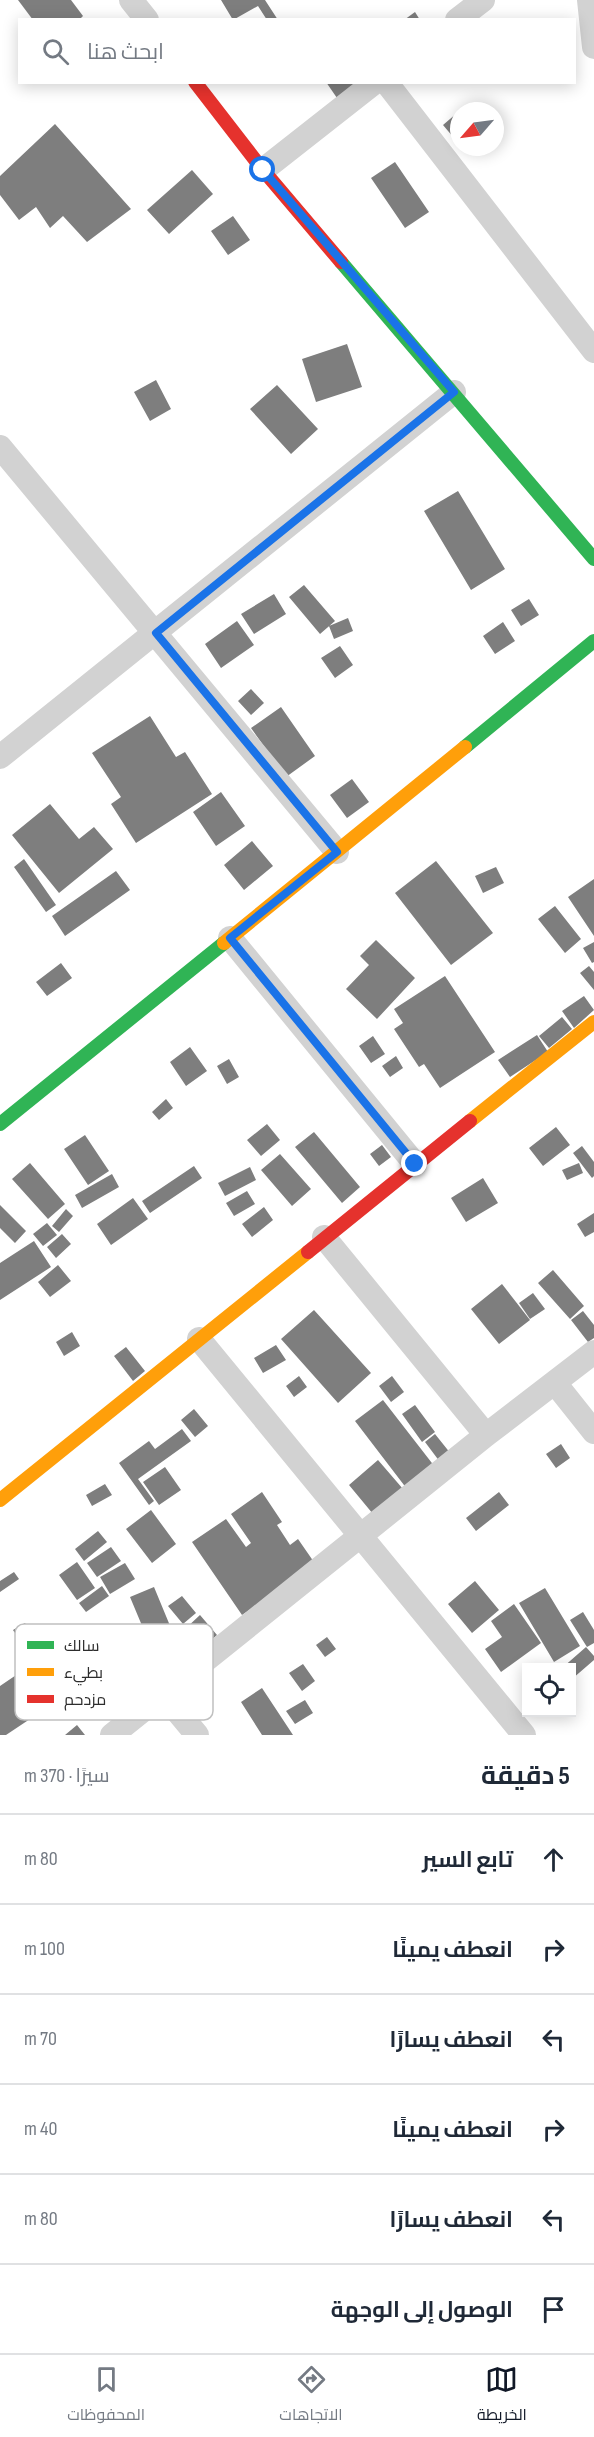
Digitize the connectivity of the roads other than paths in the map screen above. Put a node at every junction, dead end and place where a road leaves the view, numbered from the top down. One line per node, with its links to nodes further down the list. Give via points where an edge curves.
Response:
1 (131, 0): 4 (street)
2 (483, 0): 5 (street)
3 (589, 0): 6 (street)
4 (145, 18)
5 (460, 18)
6 (594, 47)
7 (197, 84): 10 (street)
8 (372, 84): 10 (street)
9 (388, 84): 11 (street)
10 (263, 170): 12 (street)
11 (594, 351)
12 (454, 392): 14 (street); 15 (street)
13 (0, 447): 15 (street)
14 (594, 559)
15 (156, 633): 17 (street); 18 (street)
16 (594, 641): 18 (street)
17 (0, 757)
18 (337, 852): 19 (street)
19 (230, 938): 21 (street); 22 (street)
20 (594, 1022): 22 (street)
21 (0, 1124)
22 (415, 1164): 23 (street)
23 (324, 1238): 24 (street); 28 (street)
24 (199, 1339): 29 (street); 30 (street)
25 (594, 1352): 26 (street)
26 (555, 1383): 27 (street); 28 (street)
27 (594, 1432)
28 (486, 1435): 30 (street)
29 (0, 1500)
30 (362, 1536): 31 (street); 36 (street)
31 (213, 1654)
32 (131, 1720): 34 (street)
33 (184, 1720): 35 (street)
34 (112, 1735)
35 (196, 1735)
36 (524, 1735)

